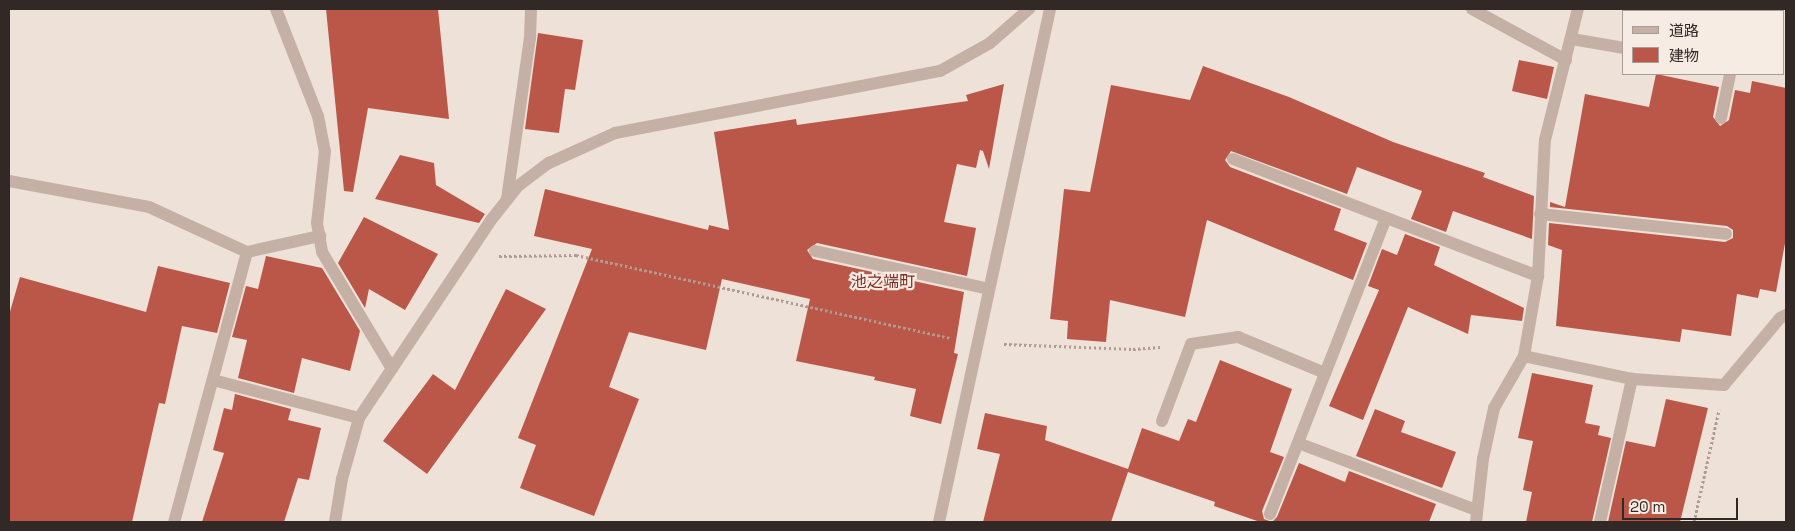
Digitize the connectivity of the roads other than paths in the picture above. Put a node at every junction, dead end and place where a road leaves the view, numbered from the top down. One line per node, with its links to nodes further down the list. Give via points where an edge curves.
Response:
1 (276, 9): 18 (street, via 318,116 325,151 317,222)
2 (531, 9): 14 (street, via 530,38)
3 (1030, 9): 14 (street, via 990,44 940,70 615,133 549,164 518,186)
4 (1050, 9): 22 (street)
5 (1472, 9): 9 (street)
6 (1578, 9): 7 (street)
7 (1572, 39): 8 (street); 9 (street)
8 (1622, 48)
9 (1566, 60): 15 (street, via 1545,140)
10 (1730, 75): 11 (street)
11 (1721, 118)
12 (1233, 159): 16 (street)
13 (9, 181): 20 (street, via 149,207)
14 (507, 199): 25 (street)
15 (1540, 214): 17 (street); 21 (street)
16 (1386, 218): 21 (street); 26 (street)
17 (1726, 234)
18 (320, 236): 20 (street); 25 (street, via 322,252)
19 (814, 250): 22 (street)
20 (247, 252): 28 (street)
21 (1538, 276): 24 (street)
22 (989, 289): 36 (street)
23 (1786, 315): 27 (street, via 1780,318 1724,385)
24 (1524, 356): 27 (street); 33 (street, via 1494,408)
25 (392, 369): 29 (street)
26 (1325, 373): 30 (street, via 1238,337 1191,344); 31 (street)
27 (1632, 379): 37 (street)
28 (213, 380): 29 (street); 34 (street)
29 (359, 418): 35 (street, via 342,479)
30 (1162, 421)
31 (1298, 443): 32 (street); 33 (street)
32 (1270, 514)
33 (1476, 516)
34 (174, 522)
35 (335, 522)
36 (939, 522)
37 (1600, 522)

